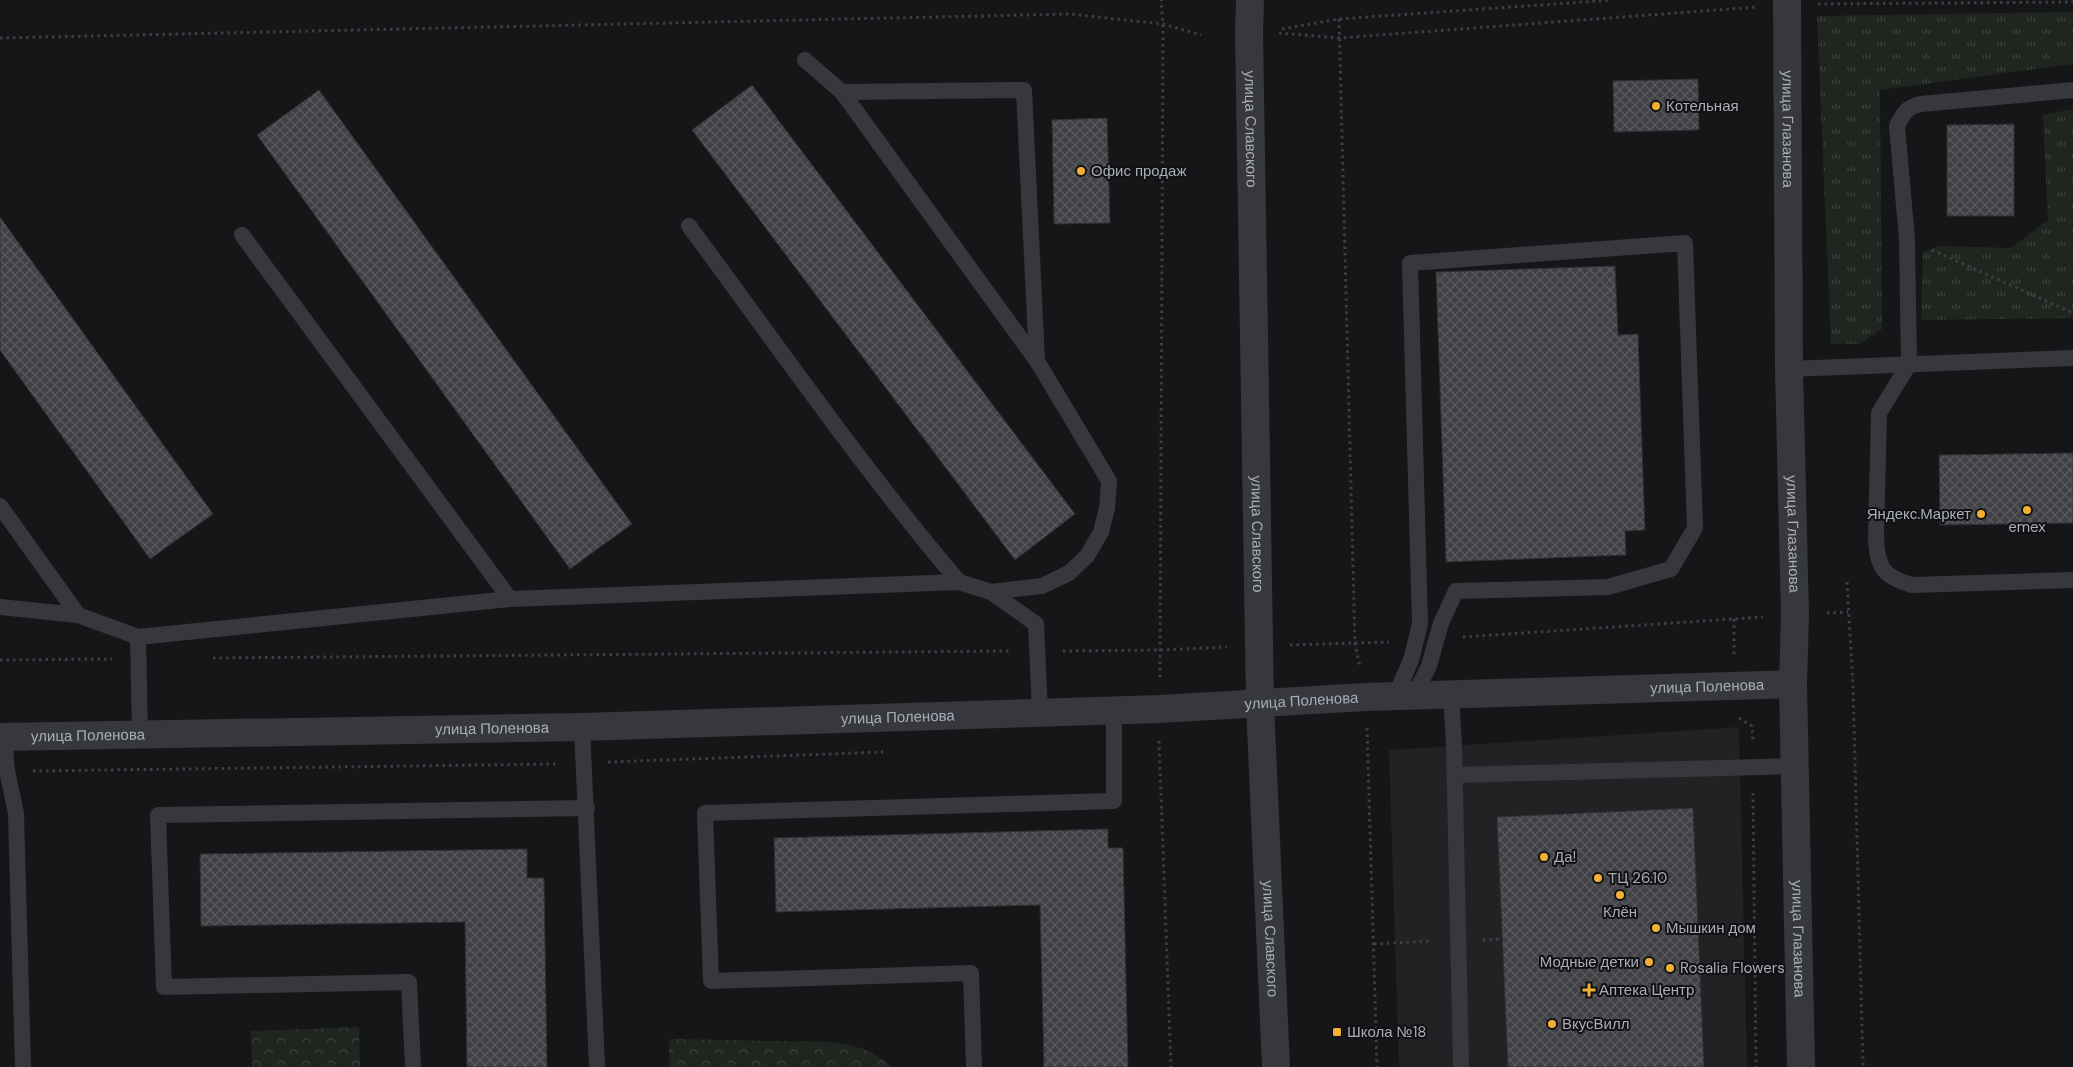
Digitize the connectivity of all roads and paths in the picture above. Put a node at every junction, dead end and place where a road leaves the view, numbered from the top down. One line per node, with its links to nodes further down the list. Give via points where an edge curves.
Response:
1 (1161, 0): 7 (path)
2 (1250, 0): 36 (street, улица Славского)
3 (1612, 0): 6 (path)
4 (1787, 2): 5 (path); 10 (path); 21 (street, улица Глазанова)
5 (2073, 2)
6 (1339, 19): 10 (path); 10 (path, via 1277,31)
7 (1163, 24): 8 (path); 9 (path, via 1070,14); 37 (path)
8 (1201, 35)
9 (0, 38)
10 (1339, 38): 35 (path)
11 (805, 60): 13 (lane)
12 (2073, 90): 16 (lane, via 1921,104 1903,112 1897,126)
13 (842, 92): 19 (lane); 19 (lane, via 1024,90)
14 (689, 226): 24 (lane, via 859,456)
15 (242, 234): 27 (lane)
16 (1907, 239): 17 (path); 20 (lane)
17 (2073, 313)
18 (2073, 358): 20 (lane)
19 (1037, 361): 26 (lane, via 1109,481 1108,508 1101,532 1087,556 1069,573 1042,586)
20 (1909, 364): 21 (lane); 23 (lane, via 1878,413 1876,546 1884,571 1896,580 1912,585)
21 (1789, 369): 31 (street, улица Глазанова)
22 (0, 506): 30 (lane)
23 (2073, 580)
24 (960, 582): 26 (lane); 27 (lane)
25 (1847, 582): 29 (path)
26 (990, 592): 49 (lane, via 1036,624)
27 (510, 599): 32 (lane)
28 (0, 607): 30 (lane)
29 (1848, 612): 31 (path); 69 (path, via 1853,686)
30 (78, 615): 32 (lane)
31 (1795, 615): 33 (path); 43 (street, улица Глазанова)
32 (138, 637): 52 (lane)
33 (1455, 638)
34 (1395, 641): 35 (path)
35 (1355, 644): 36 (path); 46 (path)
36 (1260, 645): 37 (path); 47 (street, улица Славского)
37 (1160, 650): 39 (path)
38 (1021, 651): 40 (path)
39 (1061, 651)
40 (208, 658)
41 (119, 659): 42 (path)
42 (0, 660)
43 (1793, 684): 45 (street, улица Поленова); 56 (street, улица Глазанова)
44 (1404, 696): 44 (lane, via 1429,666 1440,623 1456,591 1608,587 1671,569 1695,528 1684,243 1410,263 1420,624); 45 (street, улица Поленова); 46 (street, улица Поленова)
45 (1451, 696): 57 (lane)
46 (1366, 697): 47 (street, улица Поленова); 65 (path)
47 (1260, 704): 48 (street, улица Поленова); 64 (street, улица Славского)
48 (1114, 710): 49 (street, улица Поленова); 62 (lane, via 1114,801 705,813 710,981 971,974)
49 (1040, 713): 51 (street, улица Поленова)
50 (1735, 716): 55 (path, via 1752,726)
51 (582, 727): 52 (street, улица Поленова); 58 (lane)
52 (140, 734): 53 (street, улица Поленова)
53 (2, 737): 59 (lane, via 16,813)
54 (1159, 741): 63 (path)
55 (1753, 766): 56 (lane); 57 (lane); 67 (path)
56 (1795, 766): 68 (street, улица Глазанова)
57 (1455, 775): 66 (lane)
58 (587, 808): 60 (lane, via 158,815 164,987 409,982); 61 (lane)
59 (23, 1067)
60 (413, 1067)
61 (597, 1067)
62 (974, 1067)
63 (1171, 1067)
64 (1276, 1067)
65 (1377, 1067)
66 (1461, 1067)
67 (1756, 1067)
68 (1801, 1067)
69 (1863, 1067)

